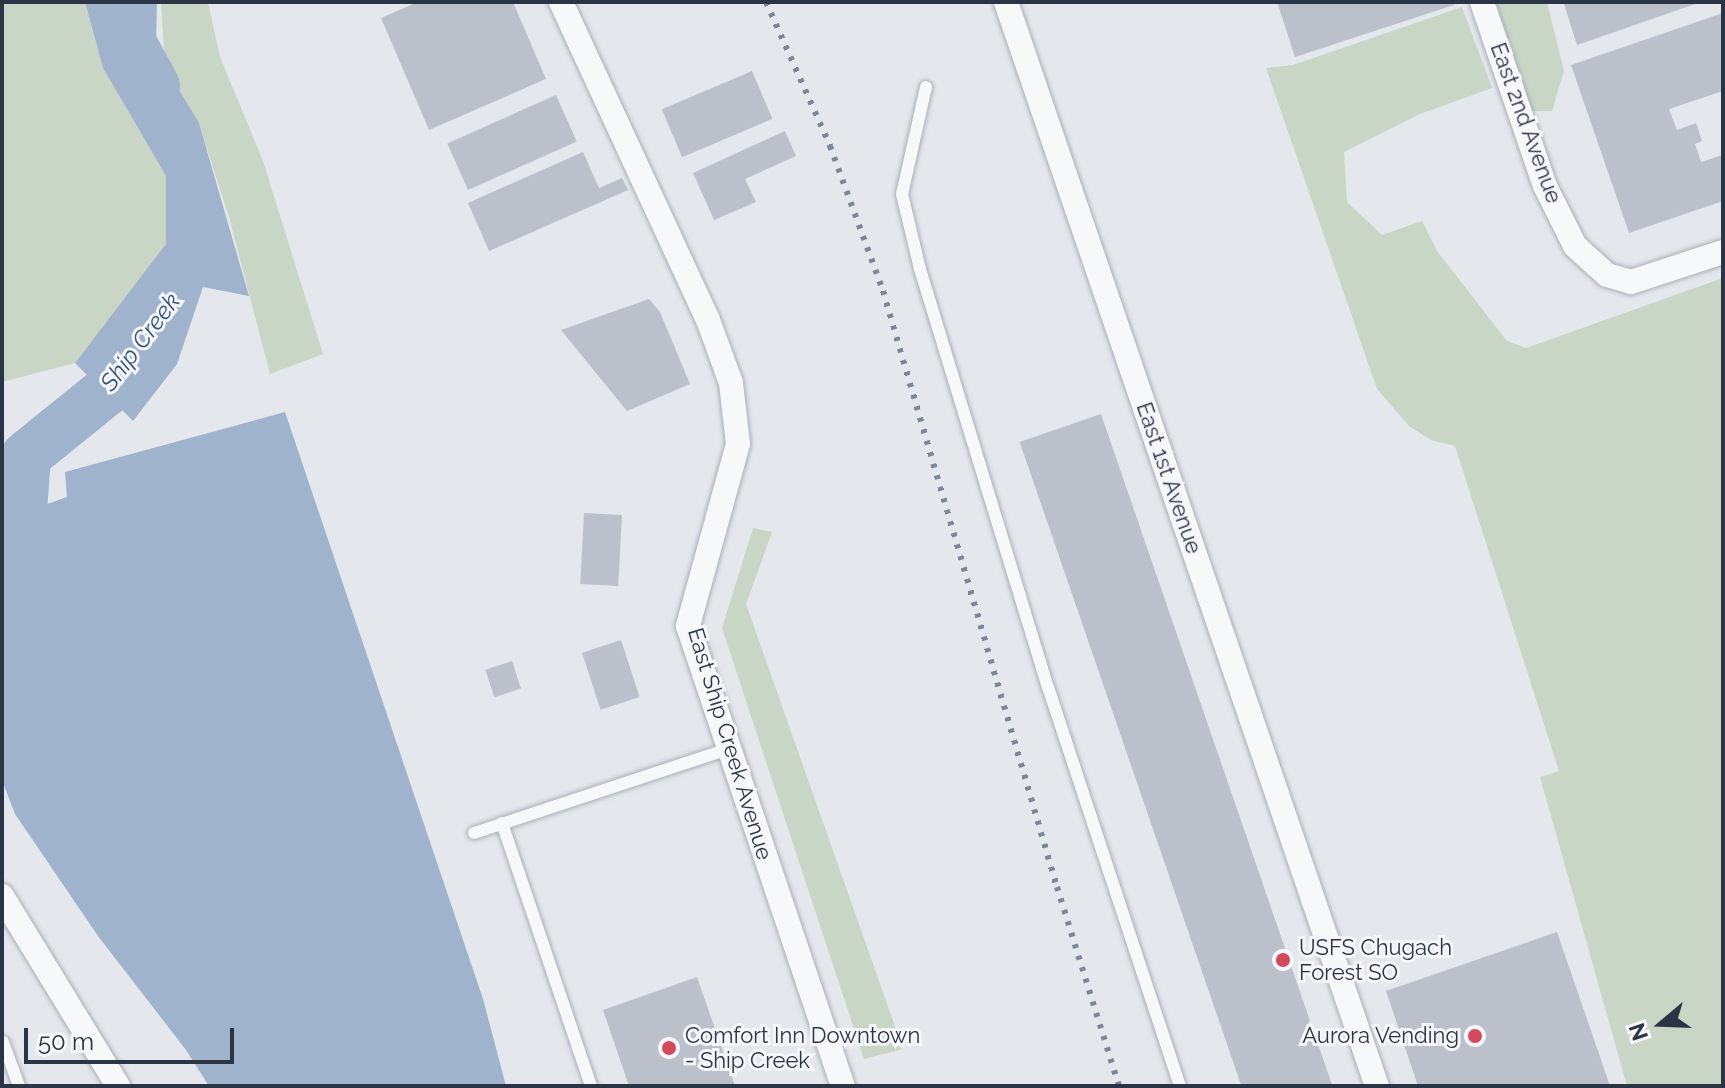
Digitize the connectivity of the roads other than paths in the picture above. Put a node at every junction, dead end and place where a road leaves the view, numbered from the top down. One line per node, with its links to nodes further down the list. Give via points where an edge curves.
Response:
1 (1006, 2): 16 (street, East 1st Avenue)
2 (1482, 2): 5 (street, East 2nd Avenue, via 1545,186 1575,246 1607,275 1631,282)
3 (563, 3): 6 (street, East Ship Creek Avenue, via 708,320 731,383 738,444 688,626)
4 (926, 87): 15 (lane, via 902,194 920,269 1048,687)
5 (1723, 252)
6 (728, 749): 7 (lane); 14 (street, East Ship Creek Avenue)
7 (502, 823): 8 (lane); 13 (lane)
8 (474, 833)
9 (2, 896): 12 (street)
10 (2, 1041): 11 (lane)
11 (19, 1086)
12 (118, 1086)
13 (591, 1086)
14 (843, 1086)
15 (1180, 1086)
16 (1377, 1086)

